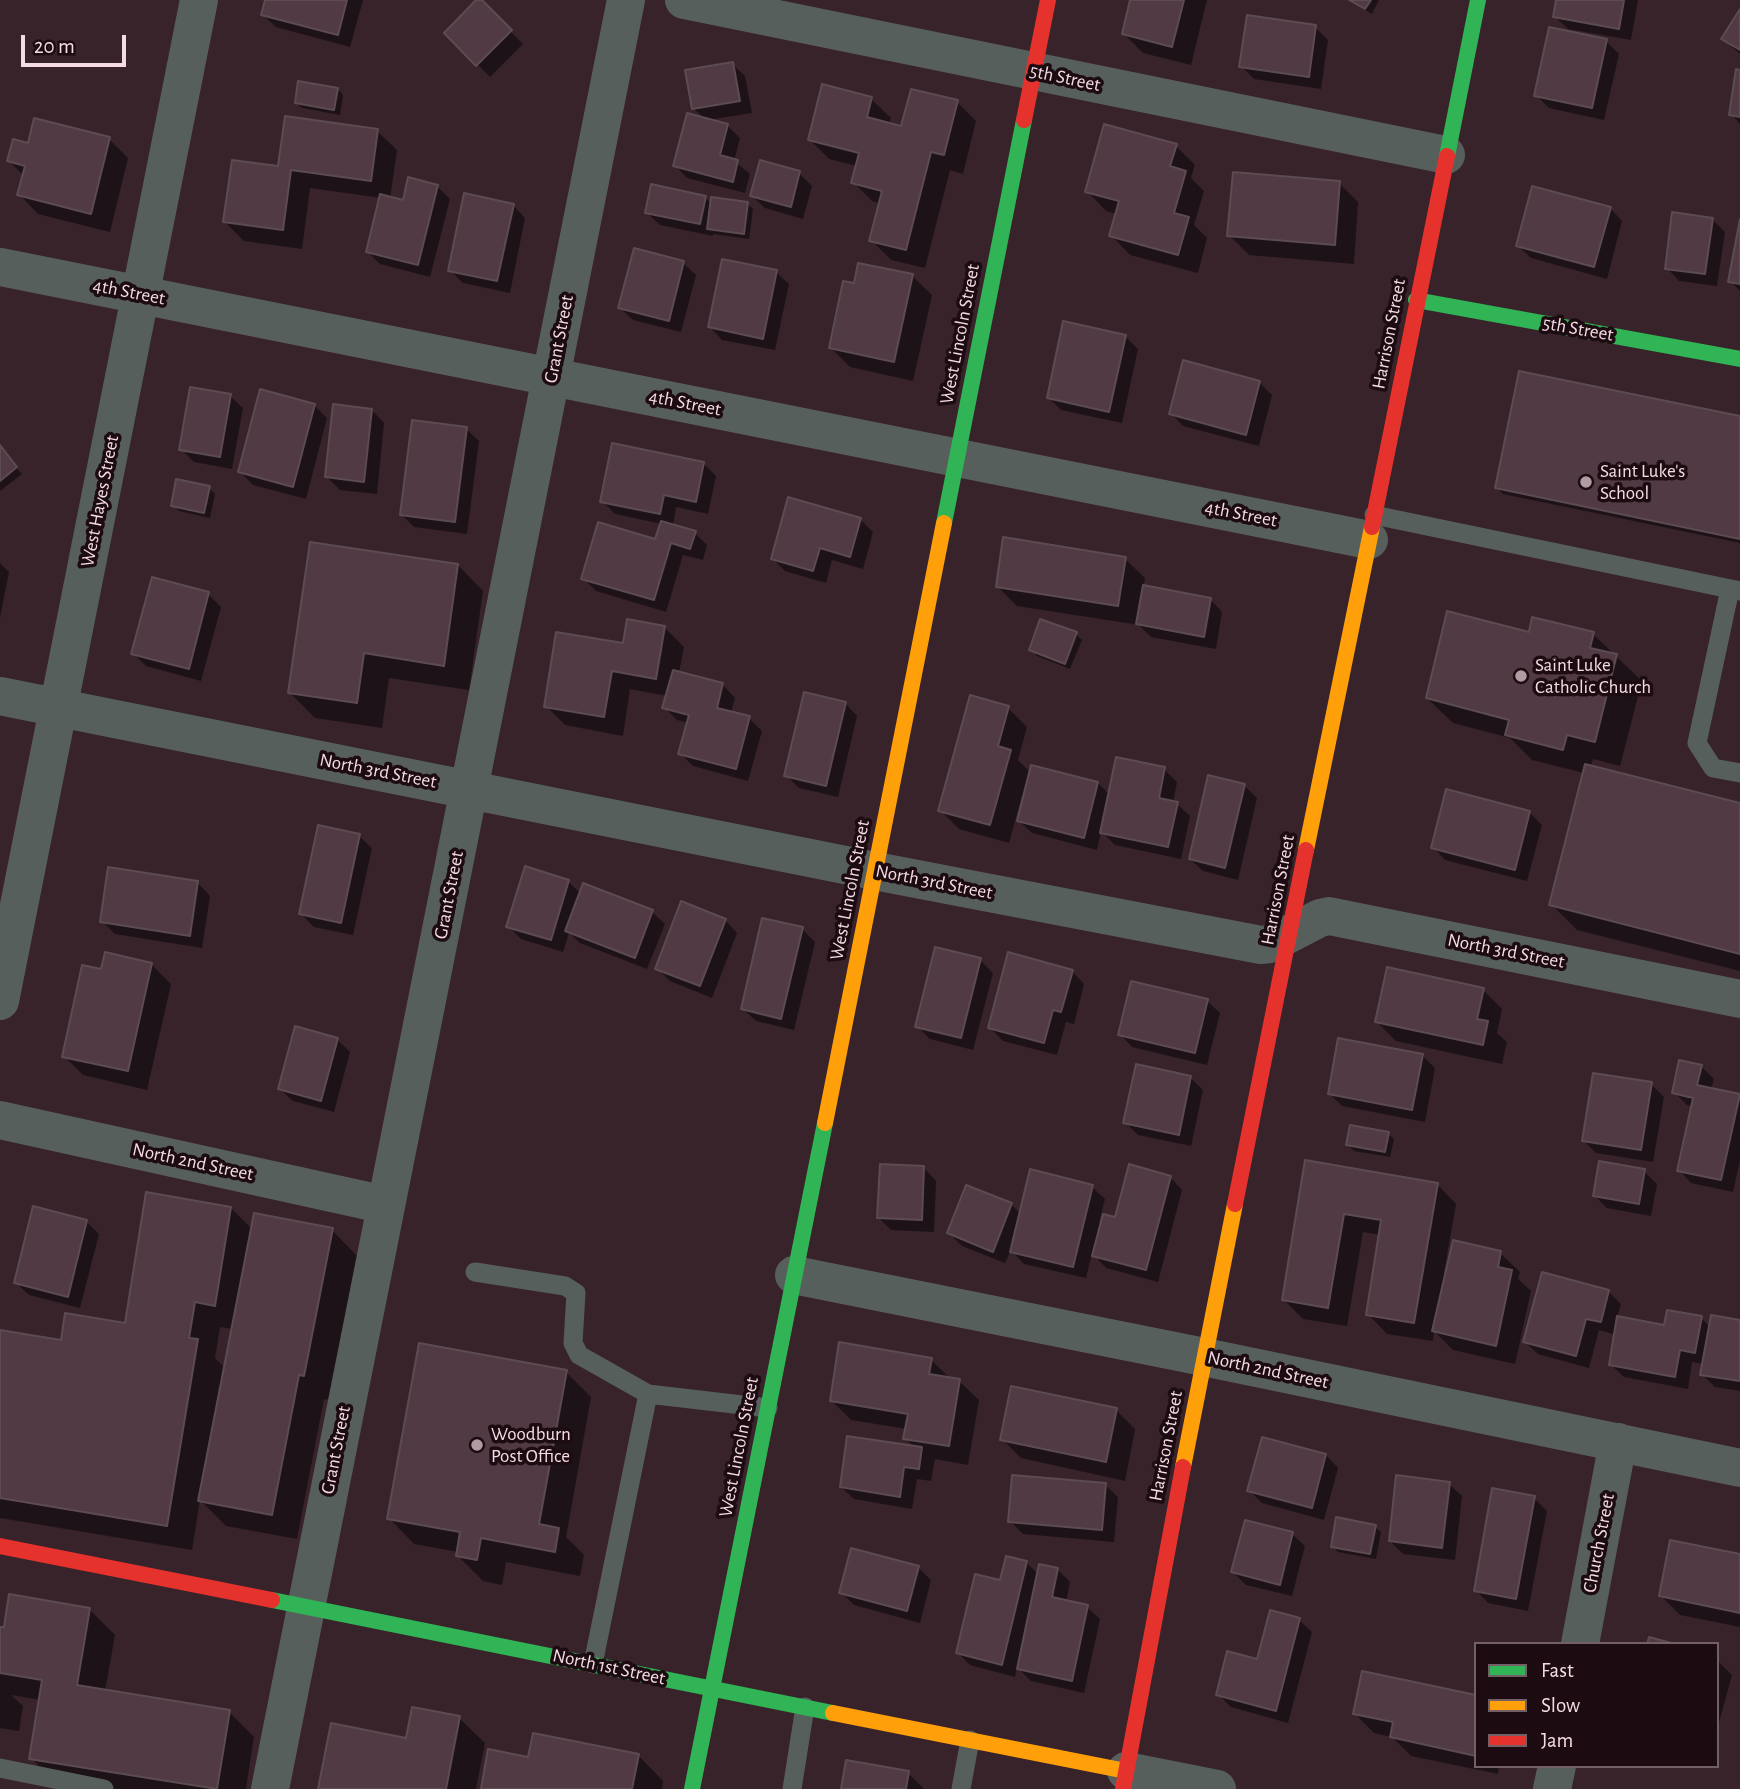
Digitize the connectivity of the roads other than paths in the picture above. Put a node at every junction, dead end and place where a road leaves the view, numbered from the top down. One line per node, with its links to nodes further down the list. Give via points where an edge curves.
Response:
1 (199, 0): 9 (street, West Hayes Street)
2 (626, 0): 12 (street, Grant Street)
3 (684, 0): 6 (street, 5th Street)
4 (1048, 0): 6 (street, West Lincoln Street)
5 (1478, 0): 7 (street, Harrison Street)
6 (1034, 71): 7 (street, 5th Street); 13 (street, West Lincoln Street)
7 (1446, 155): 10 (street, Harrison Street)
8 (0, 267): 9 (street, 4th Street)
9 (140, 295): 12 (street, 4th Street); 17 (street, West Hayes Street)
10 (1416, 300): 11 (street, 5th Street); 14 (street, Harrison Street)
11 (1740, 359)
12 (552, 377): 13 (street, 4th Street); 19 (street, Grant Street)
13 (957, 458): 14 (street, 4th Street); 20 (street, West Lincoln Street)
14 (1372, 528): 15 (lane); 21 (street, Harrison Street)
15 (1735, 590): 18 (lane, via 1697,743 1713,768)
16 (0, 696): 17 (street, North 3rd Street)
17 (60, 708): 19 (street, North 3rd Street); 23 (street, West Hayes Street)
18 (1740, 774)
19 (470, 789): 20 (street, North 3rd Street); 25 (street, Grant Street)
20 (875, 871): 21 (street, North 3rd Street, via 1261,945); 27 (street, West Lincoln Street)
21 (1292, 932): 22 (street, North 3rd Street, via 1329,916); 28 (street, Harrison Street)
22 (1740, 999)
23 (0, 1001)
24 (0, 1119): 25 (street, North 2nd Street)
25 (386, 1205): 34 (street, Grant Street)
26 (475, 1272): 29 (lane, via 565,1286 576,1293 573,1343 579,1354)
27 (794, 1275): 28 (street, North 2nd Street); 30 (street, West Lincoln Street)
28 (1204, 1357): 31 (street, North 2nd Street); 42 (street, Harrison Street)
29 (648, 1394): 30 (lane); 36 (lane)
30 (768, 1408): 37 (street, West Lincoln Street)
31 (1618, 1442): 32 (street, North 2nd Street); 35 (street, Church Street)
32 (1740, 1468)
33 (0, 1546): 34 (street, North 1st Street)
34 (306, 1605): 36 (street, North 1st Street); 44 (street, Grant Street)
35 (1580, 1642)
36 (593, 1664): 37 (street, North 1st Street)
37 (712, 1688): 38 (street, North 1st Street); 45 (street, West Lincoln Street)
38 (806, 1707): 39 (street, North 1st Street); 46 (lane)
39 (970, 1740): 42 (street, North 1st Street); 47 (lane)
40 (1557, 1768): 49 (street)
41 (0, 1769): 43 (lane)
42 (1125, 1780): 48 (street, North 1st Street)
43 (104, 1789)
44 (270, 1789)
45 (692, 1789)
46 (792, 1789)
47 (961, 1789)
48 (1217, 1789)
49 (1552, 1789)

